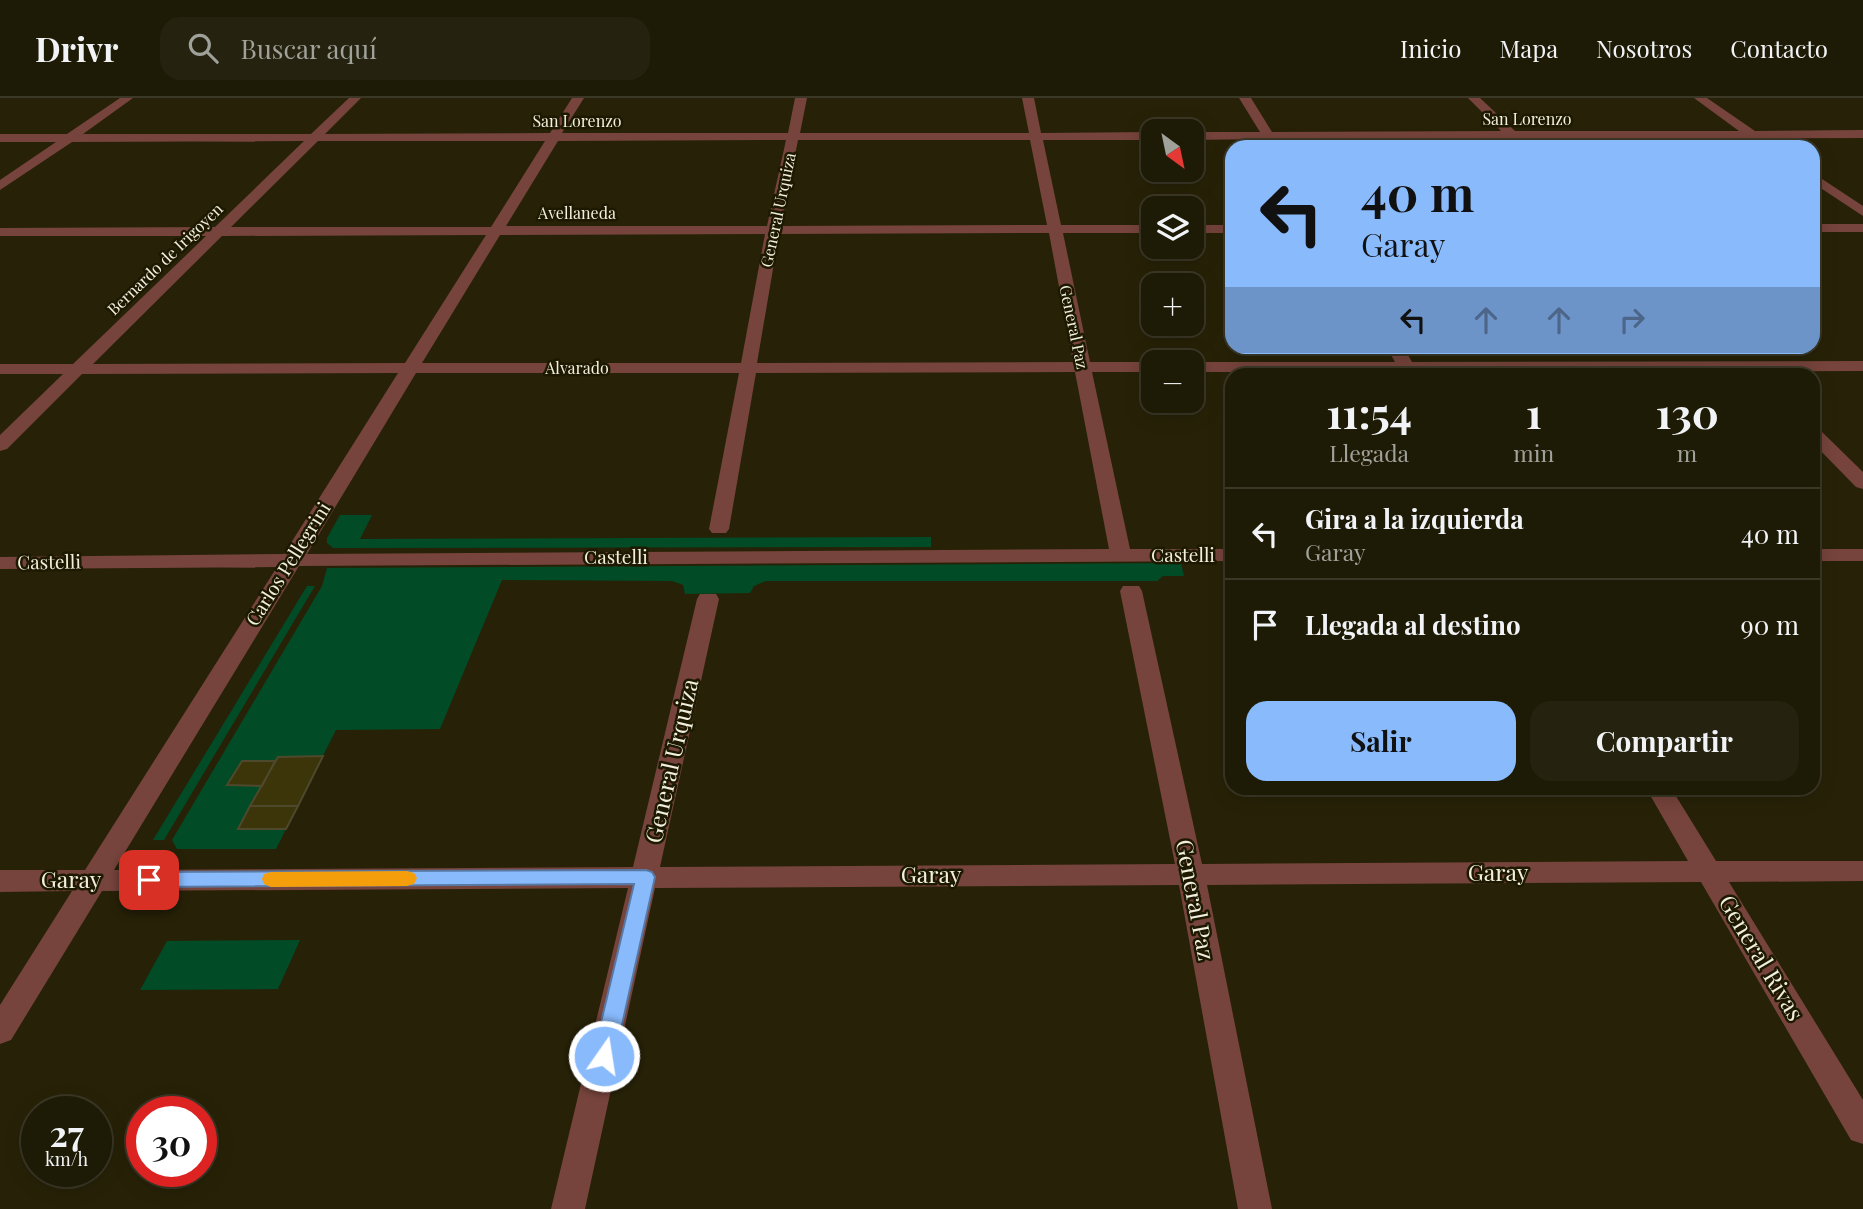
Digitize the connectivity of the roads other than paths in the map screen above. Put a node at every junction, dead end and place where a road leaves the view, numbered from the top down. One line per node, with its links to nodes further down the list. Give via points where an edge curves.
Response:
1 (127, 98): 17 (street)
2 (355, 98): 20 (street, Bernardo de Irigoyen)
3 (578, 98): 18 (street, Carlos Pellegrini)
4 (801, 98): 13 (street, General Urquiza)
5 (1028, 98): 14 (street, General Paz)
6 (1245, 98): 12 (street)
7 (1474, 98): 9 (street)
8 (1700, 98): 10 (street)
9 (1511, 134): 10 (street, San Lorenzo); 12 (street, San Lorenzo); 22 (street)
10 (1752, 134): 11 (street, San Lorenzo); 23 (street)
11 (1863, 134)
12 (1268, 135): 16 (street, San Lorenzo); 21 (street)
13 (793, 136): 14 (street, San Lorenzo); 18 (street, San Lorenzo); 32 (street, General Urquiza)
14 (1036, 136): 15 (street, San Lorenzo); 33 (street, General Paz)
15 (1141, 136)
16 (1204, 136)
17 (70, 137): 19 (street, San Lorenzo); 20 (street, San Lorenzo); 25 (street)
18 (554, 137): 20 (street, San Lorenzo); 34 (street, Carlos Pellegrini)
19 (0, 138)
20 (314, 138): 36 (street, Bernardo de Irigoyen)
21 (1271, 140)
22 (1517, 140)
23 (1760, 140)
24 (1820, 182): 26 (street)
25 (0, 186)
26 (1863, 212)
27 (1820, 228): 28 (street)
28 (1863, 228)
29 (1141, 229): 33 (street, Avellaneda)
30 (1204, 229): 31 (street)
31 (1225, 229)
32 (773, 230): 33 (street, Avellaneda); 34 (street, Avellaneda); 39 (street, General Urquiza)
33 (1055, 230): 40 (street, General Paz)
34 (496, 231): 36 (street, Avellaneda); 48 (street, Carlos Pellegrini)
35 (0, 232): 36 (street, Avellaneda)
36 (218, 232): 47 (street, Bernardo de Irigoyen)
37 (1734, 354): 44 (street)
38 (1863, 366): 45 (street)
39 (748, 367): 40 (street, Alvarado); 48 (street, Alvarado); 52 (street, General Urquiza)
40 (1083, 367): 41 (street, Alvarado); 53 (street, General Paz)
41 (1141, 367)
42 (1204, 367): 43 (street)
43 (1246, 368)
44 (1747, 368)
45 (1806, 368)
46 (0, 369): 47 (street, Alvarado)
47 (78, 369): 48 (street, Alvarado); 50 (street, Bernardo de Irigoyen)
48 (411, 369): 57 (street, Carlos Pellegrini)
49 (1820, 440): 51 (street)
50 (0, 445)
51 (1863, 483)
52 (719, 529)
53 (1121, 555): 54 (street, Castelli); 57 (street, Castelli)
54 (1225, 555)
55 (1820, 555): 56 (street)
56 (1863, 555)
57 (291, 559): 58 (street, Castelli); 66 (street, Carlos Pellegrini)
58 (0, 563)
59 (1131, 591): 64 (street, General Paz)
60 (708, 599): 65 (street, General Urquiza)
61 (1662, 795): 63 (street, General Rivas)
62 (1863, 871): 63 (street, Garay)
63 (1709, 872): 64 (street, Garay); 69 (street, General Rivas)
64 (1191, 874): 65 (street, Garay); 71 (street, General Paz)
65 (646, 877): 66 (street, Garay); 70 (street, General Urquiza)
66 (94, 880): 67 (street, Garay); 68 (street, Carlos Pellegrini)
67 (0, 881)
68 (0, 1031)
69 (1863, 1129)
70 (568, 1209)
71 (1255, 1209)

